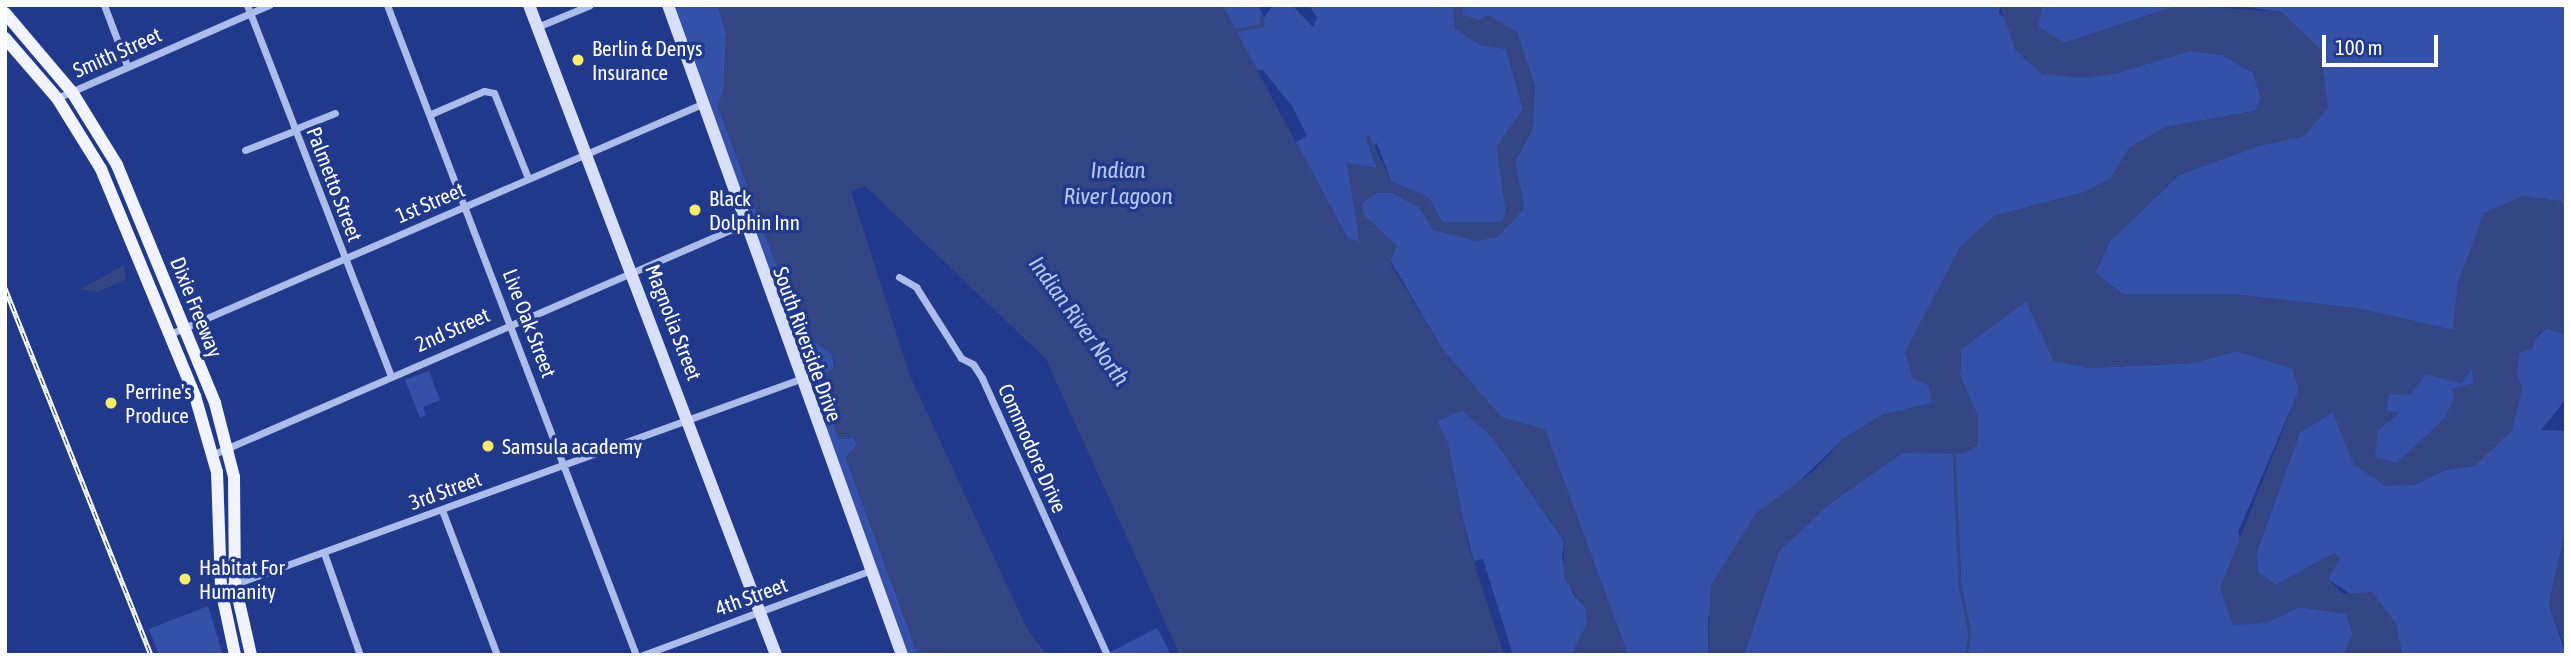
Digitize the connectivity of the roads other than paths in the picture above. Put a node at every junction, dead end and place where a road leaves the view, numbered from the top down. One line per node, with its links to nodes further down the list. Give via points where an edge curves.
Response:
1 (104, 5): 12 (street)
2 (247, 5): 9 (street, Palmetto Street)
3 (269, 5): 9 (street, Smith Street)
4 (387, 5): 17 (street, Live Oak Street)
5 (529, 5): 10 (street, Magnolia Street)
6 (590, 5): 10 (street)
7 (668, 5): 15 (street, South Riverside Drive)
8 (5, 13): 13 (main road, Dixie Freeway)
9 (250, 14): 12 (street, Smith Street); 18 (street, Palmetto Street)
10 (537, 27): 20 (street, Magnolia Street)
11 (5, 38): 14 (main road, Dixie Freeway)
12 (127, 66): 13 (street, Smith Street)
13 (72, 92): 14 (street, Smith Street); 22 (main road, Dixie Freeway)
14 (57, 98): 23 (main road, Dixie Freeway)
15 (705, 103): 20 (street, 1st Street); 25 (street, South Riverside Drive)
16 (335, 113): 18 (street)
17 (431, 114): 21 (street, via 484,91 494,93); 24 (street, Live Oak Street)
18 (295, 130): 19 (street); 26 (street, Palmetto Street)
19 (244, 150)
20 (587, 151): 21 (street, 1st Street); 27 (street, Magnolia Street)
21 (528, 178): 24 (street, 1st Street)
22 (133, 199): 23 (street); 30 (main road, Dixie Freeway)
23 (118, 205): 31 (main road, Dixie Freeway)
24 (467, 206): 26 (street, 1st Street); 29 (street, Live Oak Street)
25 (744, 223): 27 (street, 2nd Street); 33 (street, South Riverside Drive)
26 (345, 257): 30 (street, 1st Street); 32 (street, Palmetto Street)
27 (633, 269): 29 (street, 2nd Street); 34 (street, Magnolia Street)
28 (898, 277): 52 (street, Commodore Drive, via 916,286 961,358 973,364 982,378)
29 (511, 322): 32 (street, 2nd Street); 37 (street, Live Oak Street)
30 (185, 328): 31 (street, 1st Street); 35 (main road, Dixie Freeway)
31 (170, 334): 36 (main road, Dixie Freeway)
32 (391, 376): 35 (street, 2nd Street)
33 (800, 379): 34 (street, 3rd Street); 40 (street, South Riverside Drive)
34 (690, 418): 37 (street, 3rd Street); 43 (street, Magnolia Street)
35 (229, 447): 36 (street, 2nd Street); 41 (main road, Dixie Freeway)
36 (214, 454): 42 (main road, Dixie Freeway)
37 (565, 464): 38 (street, 3rd Street); 48 (street, Live Oak Street)
38 (442, 510): 39 (street, 3rd Street); 47 (street)
39 (324, 553): 41 (street, 3rd Street); 46 (street)
40 (871, 570): 43 (street, 4th Street); 51 (street, South Riverside Drive)
41 (235, 584): 42 (street, 3rd Street); 45 (main road, Dixie Freeway)
42 (221, 589): 44 (main road, Dixie Freeway)
43 (760, 611): 49 (street, 4th Street); 50 (street, Magnolia Street)
44 (235, 655)
45 (251, 655)
46 (360, 655)
47 (497, 655)
48 (636, 655)
49 (643, 655)
50 (776, 655)
51 (902, 655)
52 (1107, 655)

